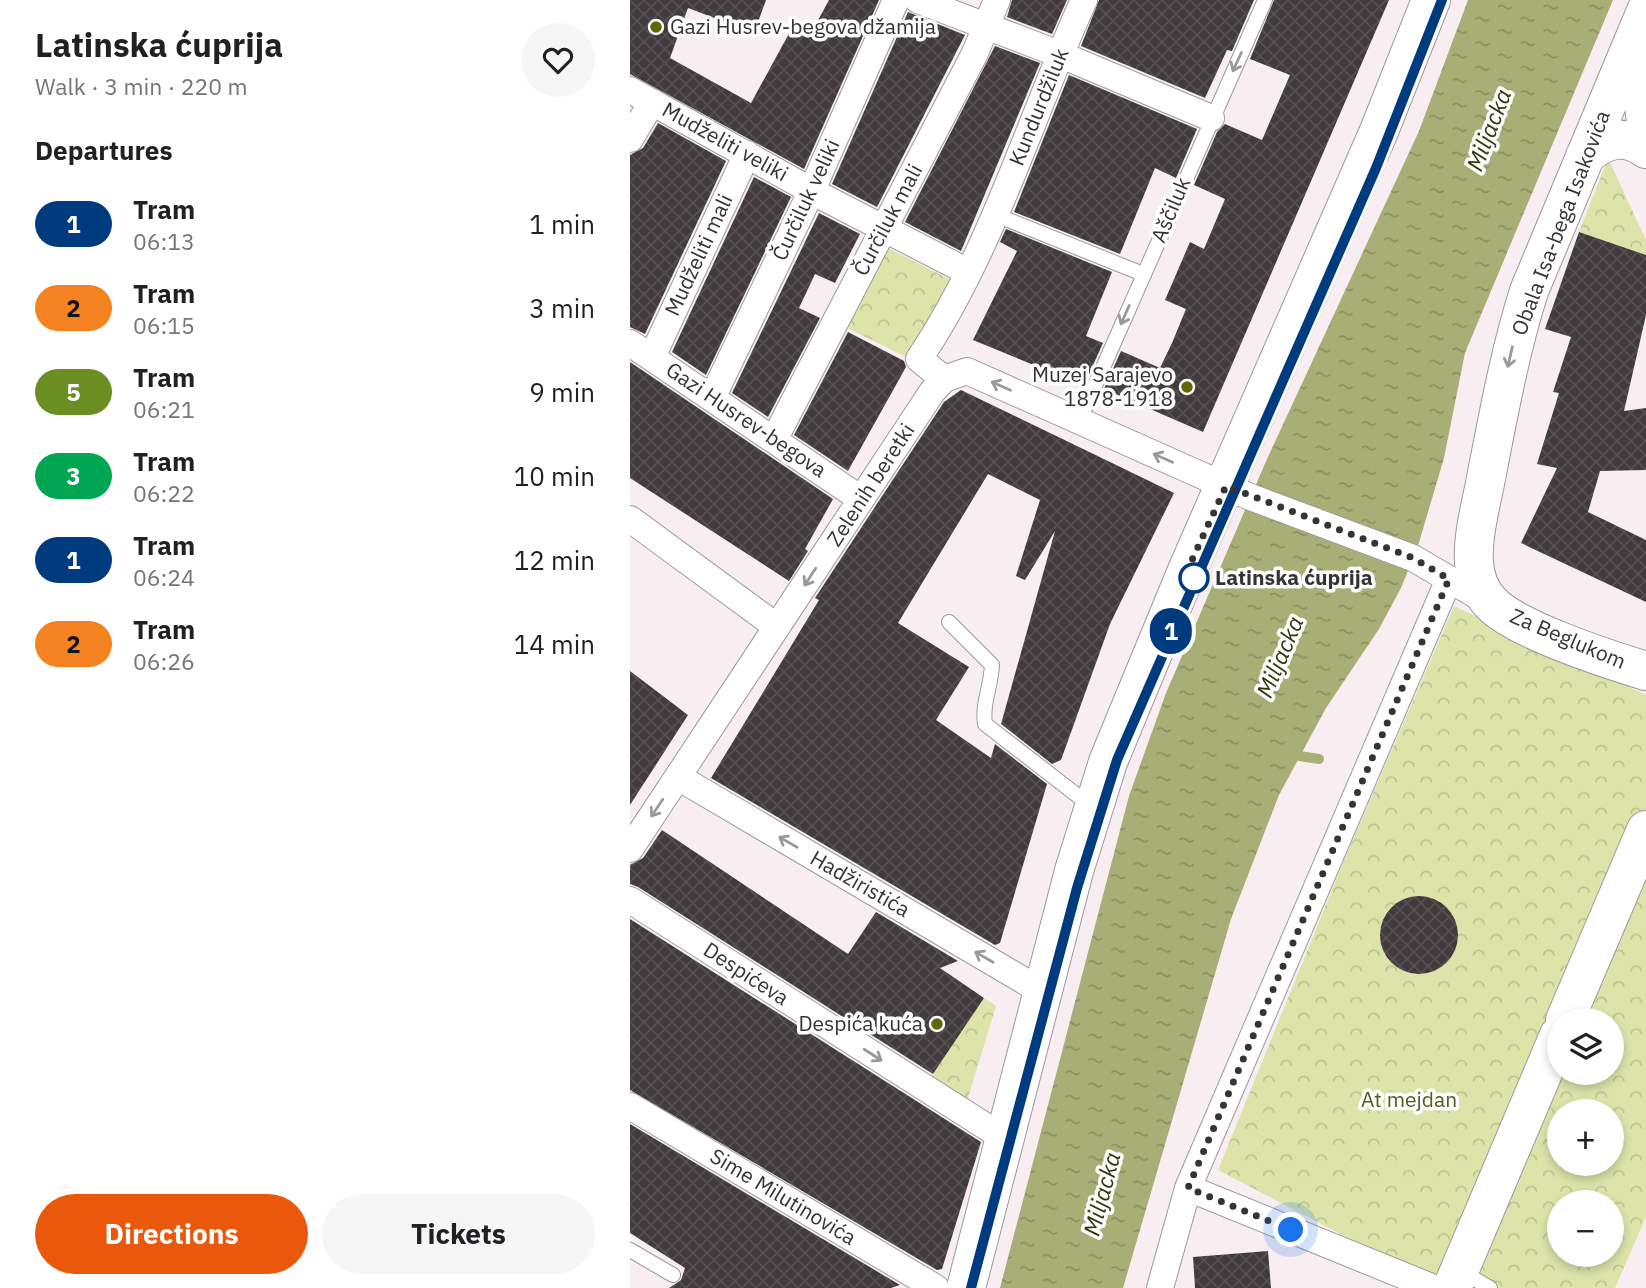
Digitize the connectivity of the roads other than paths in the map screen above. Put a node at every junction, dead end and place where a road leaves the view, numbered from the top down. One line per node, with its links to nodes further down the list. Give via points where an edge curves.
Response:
1 (895, 0): 17 (street, Čurčiluk veliki)
2 (918, 0): 8 (street)
3 (998, 0): 8 (street, Čurčiluk mali)
4 (1084, 0): 9 (street, Kundurdžiluk)
5 (1265, 0): 11 (lane, Aščiluk, one-way to 11)
6 (1431, 0): 28 (main road)
7 (1643, 19): 12 (main road, via 1640,79); 16 (main road, Obala Isa-bega Isakovića)
8 (986, 26): 9 (street); 19 (street, Čurčiluk mali)
9 (1059, 54): 11 (street); 18 (street, Kundurdžiluk)
10 (641, 96): 13 (street); 15 (street, Mudželiti veliki)
11 (1211, 118): 21 (lane, Aščiluk)
12 (1646, 121)
13 (630, 139)
14 (1646, 149): 16 (main road, via 1617,139 1598,145)
15 (747, 154): 17 (street, Mudželiti veliki); 23 (street, Mudželiti mali)
16 (1585, 156): 32 (main road, Obala Isa-bega Isakovića, one-way to 32, via 1529,291 1506,374 1474,553 1476,575)
17 (812, 190): 19 (street, Mudželiti veliki); 25 (street, Čurčiluk veliki)
18 (996, 215): 20 (street, Kundurdžiluk); 21 (lane)
19 (884, 228): 20 (street, Mudželiti veliki); 27 (street, Čurčiluk mali)
20 (968, 272): 24 (street, Kundurdžiluk, via 919,359)
21 (1143, 274): 26 (lane, Aščiluk, one-way to 26)
22 (630, 343): 23 (street, Gazi Husrev-begova)
23 (652, 357): 25 (street, Gazi Husrev-begova)
24 (944, 379): 26 (street, one-way to 24, via 967,371); 29 (street, Zelenih beretki)
25 (712, 398): 27 (street, Gazi Husrev-begova)
26 (1079, 422): 28 (street, one-way to 26)
27 (775, 439): 29 (street, Gazi Husrev-begova)
28 (1237, 491): 31 (street, via 1413,558); 37 (main road, via 1130,706)
29 (862, 499): 34 (street, Zelenih beretki, one-way to 34)
30 (630, 519): 34 (street)
31 (1449, 579): 32 (street); 46 (street)
32 (1491, 603): 35 (main road, Za Beglukom, via 1535,629)
33 (949, 622): 37 (lane, via 992,665 982,705 985,724)
34 (777, 627): 36 (street, Zelenih beretki)
35 (1646, 671)
36 (678, 777): 39 (street, Zelenih beretki, one-way to 39); 41 (street, Hadžiristića, one-way to 36)
37 (1093, 807): 41 (main road)
38 (1646, 830): 42 (main road)
39 (630, 849)
40 (630, 900): 45 (street, Despićeva, one-way to 45)
41 (1043, 992): 45 (main road)
42 (1570, 1008)
43 (1547, 1065): 49 (main road)
44 (630, 1106): 50 (street, Sime Milutinovića)
45 (1004, 1138): 51 (main road)
46 (1188, 1188): 49 (street); 52 (street)
47 (630, 1250): 48 (lane)
48 (673, 1275)
49 (1459, 1283)
50 (936, 1288)
51 (966, 1288)
52 (1160, 1288)

